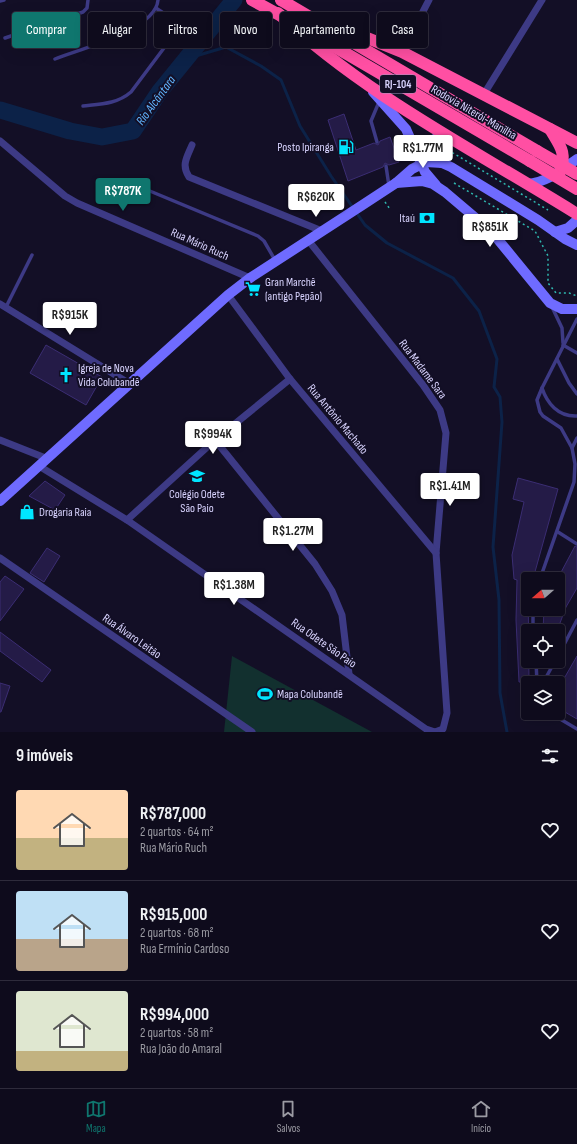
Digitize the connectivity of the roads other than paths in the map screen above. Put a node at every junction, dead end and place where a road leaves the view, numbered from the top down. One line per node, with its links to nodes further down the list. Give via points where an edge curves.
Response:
1 (4, 0): 8 (lane)
2 (88, 0): 12 (lane, via 87,8 83,12)
3 (158, 0): 9 (lane)
4 (252, 0): 11 (highway, Rodovia Niterói-Manilha / RJ-104)
5 (281, 0): 10 (highway, Rodovia Niterói-Manilha / RJ-104)
6 (429, 0): 15 (street)
7 (542, 0): 18 (street)
8 (0, 1)
9 (156, 8): 16 (lane, via 141,24 126,32); 20 (lane, via 174,22 176,32 123,99)
10 (304, 12)
11 (278, 14): 17 (highway); 37 (highway, Rodovia Niterói-Manilha / RJ-104, bridge)
12 (5, 38)
13 (369, 39): 15 (highway)
14 (365, 48): 32 (highway, Rodovia Niterói-Manilha / RJ-104, bridge)
15 (402, 52): 18 (highway)
16 (55, 59)
17 (365, 82): 19 (main road); 22 (highway)
18 (484, 94): 21 (highway)
19 (380, 100): 24 (lane, via 371,121); 28 (main road, via 406,129)
20 (83, 106)
21 (549, 128): 25 (highway); 31 (highway, via 563,152)
22 (444, 134): 29 (main road, via 436,138 432,147); 33 (highway)
23 (0, 141): 46 (street, Rua Mário Ruch, via 65,196 77,203)
24 (377, 142)
25 (577, 143)
26 (192, 145): 40 (street, via 184,165 189,177)
27 (577, 159): 31 (main road)
28 (422, 163): 29 (main road); 34 (main road); 35 (main road)
29 (442, 163): 35 (main road, via 433,172); 41 (main road)
30 (386, 166): 34 (lane)
31 (560, 172): 33 (main road, via 545,181)
32 (577, 174)
33 (527, 184): 38 (highway)
34 (393, 185): 35 (main road, via 422,181); 40 (main road)
35 (436, 186): 48 (main road, via 490,231)
36 (145, 189): 45 (lane, via 258,236)
37 (577, 189)
38 (577, 214)
39 (577, 220): 41 (main road, via 568,228)
40 (322, 231): 42 (main road)
41 (555, 232): 43 (main road)
42 (308, 240): 45 (main road); 71 (street, Rua Madame Sara, via 440,410 446,434)
43 (577, 245)
44 (32, 255): 49 (lane)
45 (276, 261): 46 (main road)
46 (250, 278): 47 (main road)
47 (228, 295): 55 (street, Rua Antônio Machado); 56 (main road)
48 (550, 303): 50 (main road, via 562,309); 52 (lane, via 562,328)
49 (3, 305): 56 (street)
50 (577, 309)
51 (577, 319): 52 (lane)
52 (563, 345): 53 (lane); 54 (lane)
53 (577, 353)
54 (556, 359): 57 (lane); 58 (lane)
55 (290, 379): 62 (street); 71 (street, Rua Antônio Machado)
56 (130, 384): 64 (main road)
57 (542, 388): 59 (lane, via 550,405 567,416); 63 (lane, via 538,400 540,412 564,432)
58 (577, 394)
59 (577, 416)
60 (577, 438): 63 (lane)
61 (0, 440): 64 (street)
62 (215, 440): 68 (street); 76 (street, via 315,564 332,591 342,615)
63 (572, 448): 66 (lane)
64 (48, 459): 65 (main road)
65 (39, 466): 67 (main road); 68 (street, Rua Odete São Paio)
66 (576, 483): 69 (lane)
67 (0, 501)
68 (127, 520): 76 (street, Rua Odete São Paio)
69 (558, 532): 70 (lane); 73 (lane)
70 (577, 544)
71 (436, 553): 78 (street, Rua Madame Sara, via 446,713 446,724)
72 (0, 558): 80 (street, Rua Álvaro Leitão)
73 (543, 572)
74 (577, 620): 75 (lane)
75 (565, 643)
76 (349, 674): 81 (street, Rua Odete São Paio, via 426,729)
77 (562, 720): 79 (lane)
78 (443, 729): 81 (street, Rua Odete São Paio)
79 (577, 729)
80 (252, 732)
81 (435, 732)

